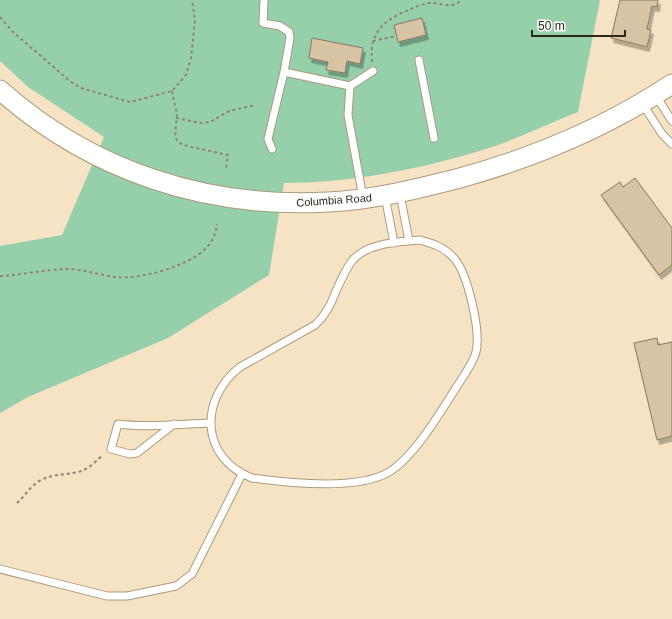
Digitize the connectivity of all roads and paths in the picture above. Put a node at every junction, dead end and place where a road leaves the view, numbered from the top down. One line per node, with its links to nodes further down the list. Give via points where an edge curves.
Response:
1 (192, 0): 13 (path, via 195,20 191,58 186,75)
2 (264, 0): 9 (lane, via 263,23 280,26 289,32)
3 (462, 0): 6 (path, via 455,5 425,4 398,14 386,21)
4 (0, 17): 13 (path, via 35,52 82,88 130,102)
5 (396, 36): 6 (path)
6 (373, 41): 8 (path)
7 (419, 60): 18 (lane)
8 (373, 70): 11 (lane)
9 (284, 72): 11 (lane); 20 (lane, via 268,139)
10 (672, 84): 14 (main road, Columbia Road)
11 (350, 86): 23 (lane, via 348,115)
12 (0, 90): 23 (main road, Columbia Road, via 63,139 140,174 188,190 226,197 292,203)
13 (172, 91): 16 (path)
14 (649, 99): 17 (lane); 19 (lane, via 662,134); 22 (main road, Columbia Road, via 582,134 516,161)
15 (254, 105): 16 (path, via 229,111 210,122 200,123)
16 (176, 118): 21 (path, via 175,137 179,143 228,156)
17 (672, 121)
18 (434, 138)
19 (672, 144)
20 (272, 149)
21 (226, 169)
22 (393, 194): 23 (main road, Columbia Road); 25 (lane); 26 (lane)
23 (363, 198)
24 (217, 224): 27 (path, via 213,240 206,249 187,260 149,275 115,277 72,269 54,269)
25 (409, 241): 26 (lane); 31 (lane, via 433,243 453,257 459,265 465,276 477,341 469,368 413,451 389,472 346,484 262,480)
26 (394, 243): 28 (lane, via 367,250 353,259 329,308 315,325 230,375 218,391)
27 (0, 276)
28 (210, 423): 29 (lane); 31 (lane, via 214,441 221,455 230,466)
29 (174, 424): 30 (lane, via 137,453 130,454); 30 (lane, via 118,424)
30 (111, 449): 32 (path, via 79,472 50,476 34,484)
31 (242, 474): 33 (lane, via 192,574 176,586 127,596 107,596)
32 (17, 503)
33 (0, 569)

